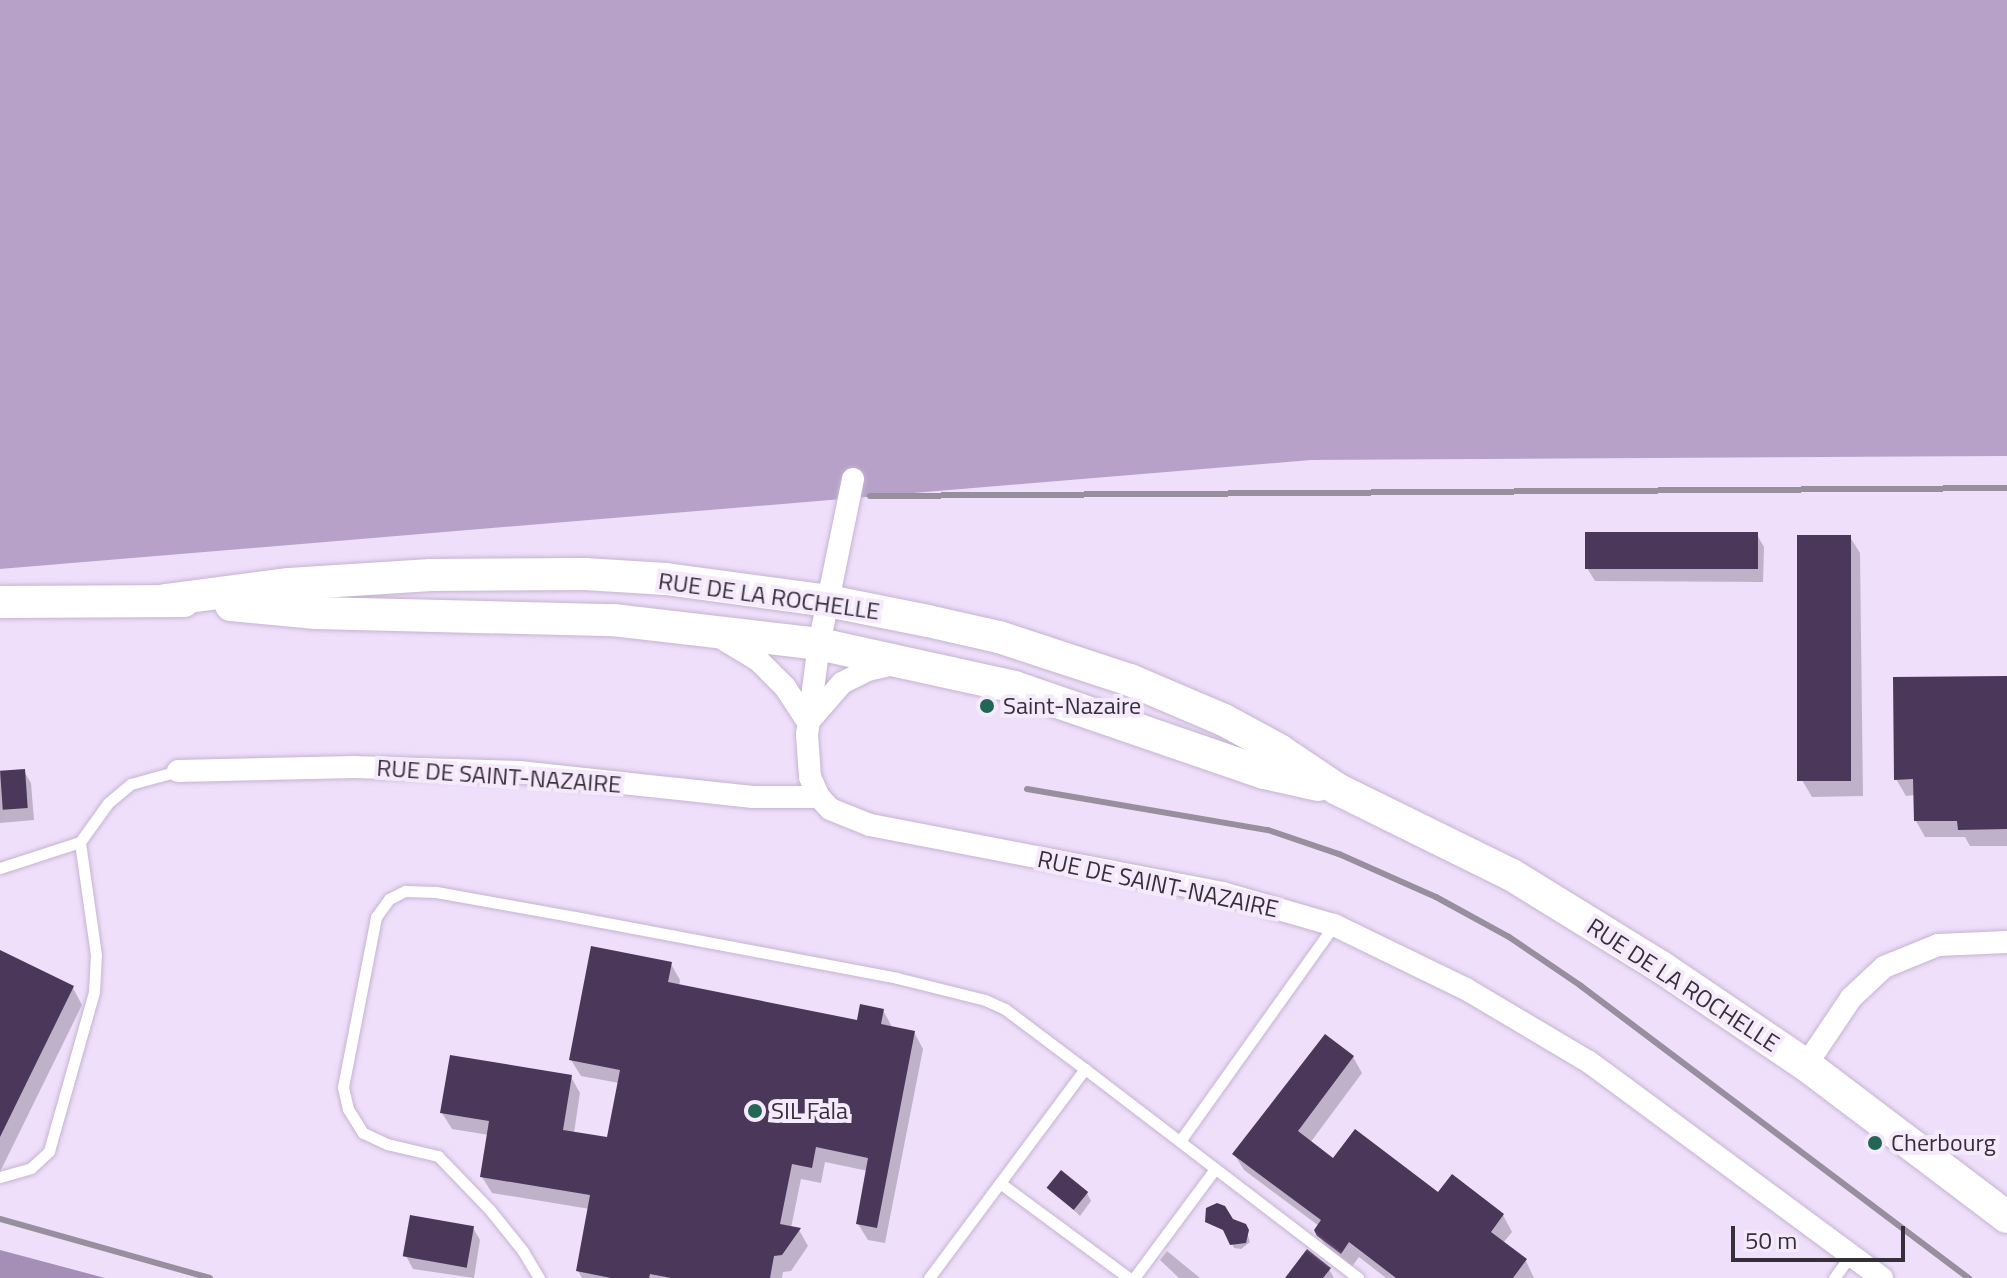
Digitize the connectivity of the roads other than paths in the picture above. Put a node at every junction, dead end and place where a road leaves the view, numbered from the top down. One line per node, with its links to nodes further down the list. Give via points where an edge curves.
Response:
1 (853, 479): 3 (street)
2 (165, 600): 3 (main road, RUE DE LA ROCHELLE, via 289,584 517,573 666,579); 4 (main road, RUE DE LA ROCHELLE); 5 (main road, RUE DE LA ROCHELLE, via 316,613 613,620)
3 (828, 601): 6 (street); 10 (main road, RUE DE LA ROCHELLE, via 999,637 1130,680 1224,720)
4 (0, 602)
5 (708, 630): 6 (main road, RUE DE LA ROCHELLE); 8 (street, via 758,660 785,687)
6 (819, 644): 7 (main road, RUE DE LA ROCHELLE); 8 (street)
7 (902, 661): 8 (street, via 842,683); 10 (main road, RUE DE LA ROCHELLE, via 1014,687 1264,773)
8 (808, 722): 11 (street, via 806,754)
9 (178, 771): 11 (street, RUE DE SAINT-NAZAIRE, via 354,767 519,772 753,797); 12 (lane, via 131,784 108,803)
10 (1337, 789): 16 (main road, RUE DE LA ROCHELLE, via 1512,875)
11 (819, 797): 14 (street, RUE DE SAINT-NAZAIRE, via 843,817 870,825 1223,893)
12 (80, 842): 13 (lane); 20 (lane, via 96,955 94,992 49,1151 31,1168)
13 (0, 868)
14 (1334, 925): 18 (lane); 23 (street, RUE DE SAINT-NAZAIRE, via 1466,989 1589,1062)
15 (2007, 942): 16 (street, via 1938,945 1884,967 1851,998)
16 (1806, 1065): 22 (main road, RUE DE LA ROCHELLE)
17 (1085, 1069): 18 (lane); 21 (lane); 24 (lane, via 985,1000 897,978 575,917 405,891 389,899 376,917 343,1087 348,1109 363,1133 438,1156 490,1210)
18 (1180, 1141): 19 (lane)
19 (1215, 1169): 26 (lane); 27 (lane)
20 (0, 1177)
21 (1000, 1183): 25 (lane); 26 (lane)
22 (2007, 1217)
23 (1851, 1255): 28 (lane); 29 (street, RUE DE SAINT-NAZAIRE)
24 (539, 1278)
25 (929, 1278)
26 (1132, 1278)
27 (1358, 1278)
28 (1834, 1278)
29 (1882, 1278)

